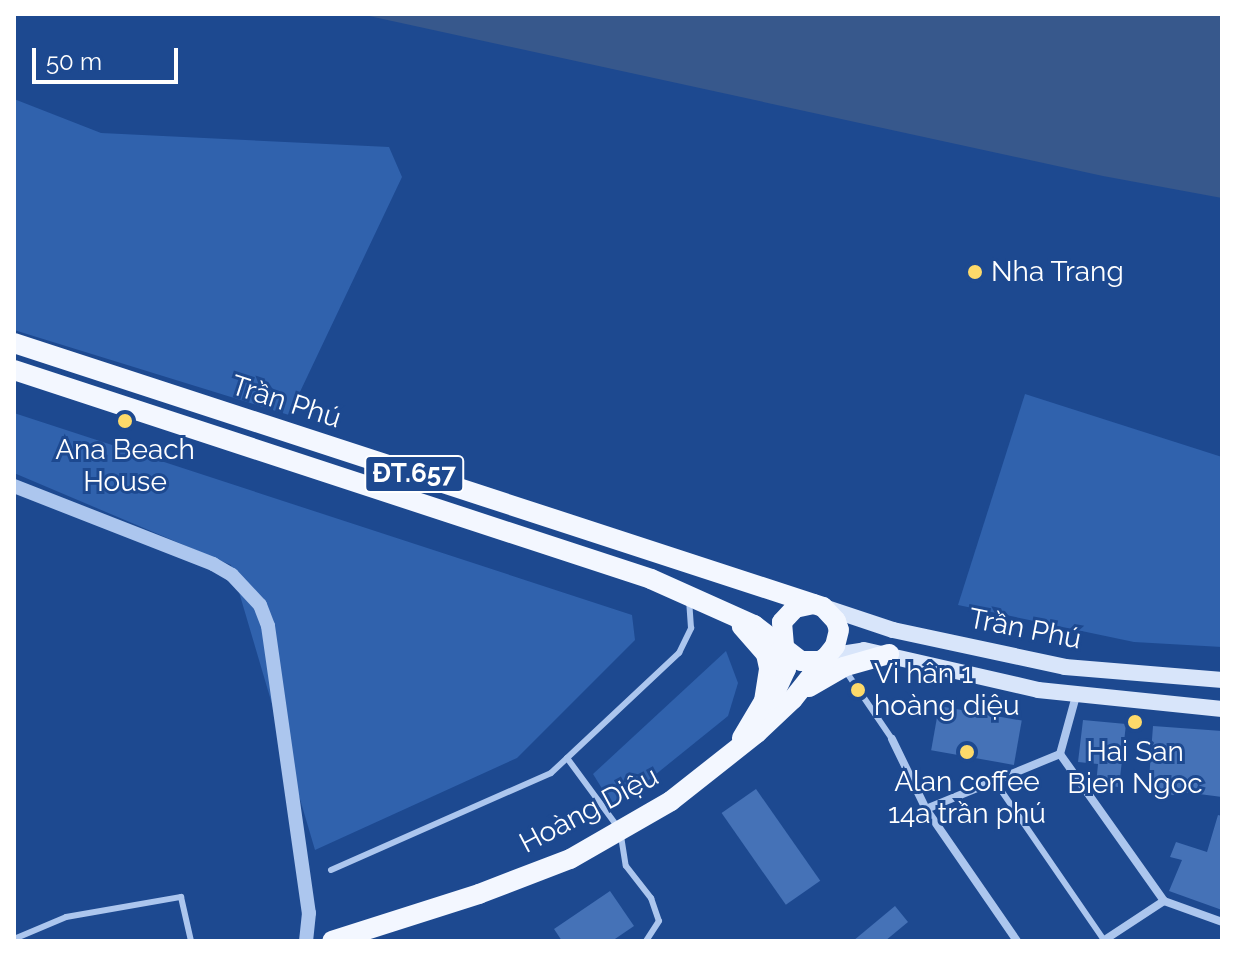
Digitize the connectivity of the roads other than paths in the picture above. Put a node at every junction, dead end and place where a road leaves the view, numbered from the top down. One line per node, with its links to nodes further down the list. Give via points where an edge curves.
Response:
1 (14, 343): 5 (main road, Trần Phú / ĐT.657)
2 (14, 370): 4 (main road, Trần Phú / ĐT.657, via 636,574)
3 (14, 486): 26 (street, via 213,564 260,605 268,626 309,913)
4 (686, 595): 6 (main road, Trần Phú / ĐT.657); 16 (lane, via 692,607 691,628 679,653)
5 (818, 606): 7 (main road, via 795,608 782,622); 9 (main road, via 839,630); 10 (main road, Trần Phú / ĐT.657, via 893,630 1065,667)
6 (727, 613): 7 (main road, Trần Phú / ĐT.657, via 769,634); 14 (main road, via 756,638 769,668 764,701)
7 (785, 651): 9 (main road, ĐT.657, via 810,662); 14 (main road, via 786,669 778,688)
8 (889, 654): 9 (main road); 11 (main road, Trần Phú, via 995,682)
9 (836, 661): 13 (lane); 17 (main road, Hoàng Diệu)
10 (1222, 680)
11 (1076, 696): 12 (main road, Trần Phú); 15 (street)
12 (1222, 709)
13 (892, 739): 19 (street)
14 (740, 740): 17 (main road)
15 (1060, 754): 18 (street); 22 (street)
16 (567, 758): 20 (lane); 21 (lane, via 551,773)
17 (723, 759): 20 (main road, Hoàng Diệu)
18 (996, 783): 19 (street); 30 (lane)
19 (926, 809): 29 (street)
20 (621, 832): 27 (main road, Hoàng Diệu, via 528,876); 28 (lane, via 626,866 651,898 659,921)
21 (331, 870)
22 (1164, 901): 23 (street); 30 (street)
23 (1222, 922)
24 (14, 939): 25 (lane, via 66,917 181,897)
25 (191, 941)
26 (306, 941)
27 (332, 941)
28 (646, 941)
29 (1017, 941)
30 (1104, 941)

